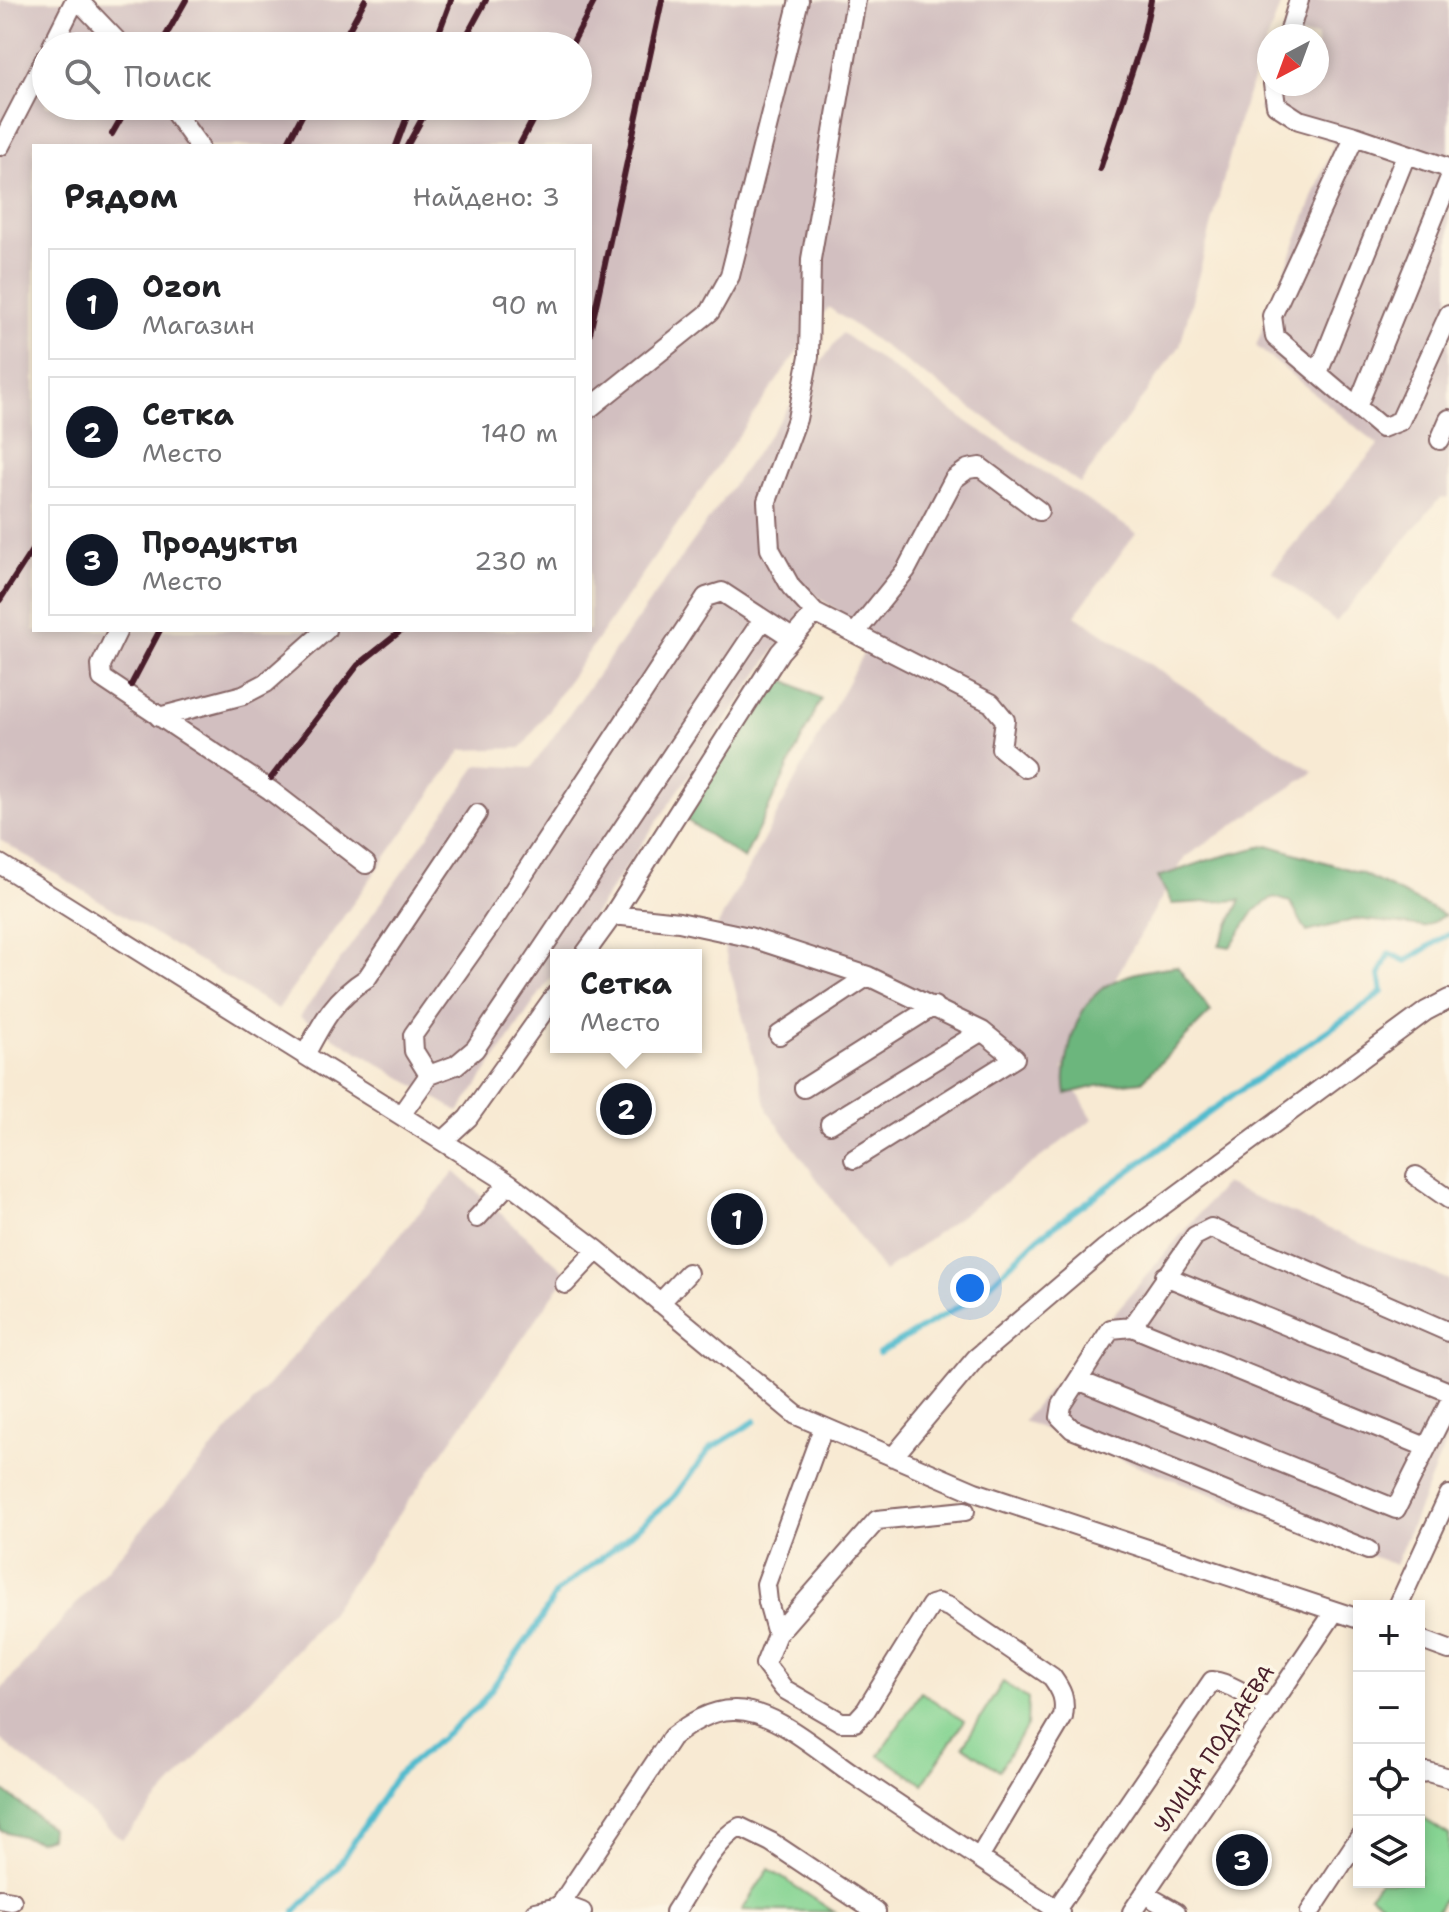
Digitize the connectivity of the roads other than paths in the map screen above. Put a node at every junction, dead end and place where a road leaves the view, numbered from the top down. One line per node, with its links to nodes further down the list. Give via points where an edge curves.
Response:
1 (77, 0): 6 (street); 7 (street)
2 (799, 0): 19 (street, via 730,276 710,312)
3 (856, 0): 24 (street, via 811,259 809,356 797,419 767,501 770,549 791,587)
4 (1299, 0): 5 (street)
5 (1292, 24)
6 (60, 32)
7 (108, 32)
8 (32, 84): 13 (street)
9 (1275, 96): 11 (street, via 1276,105 1299,120)
10 (180, 120): 12 (street)
11 (1355, 136): 14 (street); 18 (street, via 1272,316 1275,337)
12 (198, 144)
13 (0, 146)
14 (1406, 155): 15 (street); 18 (street)
15 (1449, 172)
16 (1449, 180): 20 (street)
17 (1449, 314): 20 (street, via 1400,421 1382,428)
18 (1318, 373): 20 (street)
19 (592, 406)
20 (1357, 407)
21 (1449, 419): 22 (street)
22 (1440, 440)
23 (1039, 511): 28 (street, via 980,467 968,469 954,479 906,570)
24 (815, 613): 28 (street); 29 (street)
25 (763, 619): 29 (street); 44 (street, via 475,1049 456,1065); 44 (street, via 722,592 706,597 413,1035 414,1051)
26 (117, 632): 30 (street, via 101,665 102,678)
27 (324, 632): 30 (street, via 266,683 243,695)
28 (856, 632): 31 (street, via 991,703 1005,720 1001,748)
29 (792, 638): 35 (street)
30 (159, 717): 34 (street, via 270,790)
31 (1025, 768)
32 (477, 814): 43 (street, via 367,978 329,1010)
33 (0, 864): 43 (street)
34 (366, 864)
35 (613, 915): 36 (street); 37 (street, via 749,937)
36 (588, 949)
37 (868, 976): 40 (street); 42 (street)
38 (1449, 999): 66 (street, via 1104,1249 976,1358)
39 (550, 1002): 48 (street, via 468,1118)
40 (934, 1006): 41 (street); 45 (street)
41 (982, 1031): 47 (street); 49 (street, via 1015,1058)
42 (779, 1035)
43 (305, 1055): 46 (street)
44 (429, 1075): 46 (street)
45 (804, 1088)
46 (401, 1115): 48 (street)
47 (830, 1124)
48 (443, 1141): 51 (street)
49 (854, 1159)
50 (1416, 1176): 52 (street)
51 (509, 1183): 53 (street); 54 (street)
52 (1449, 1199)
53 (477, 1218)
54 (597, 1250): 57 (street); 58 (street)
55 (688, 1273): 58 (street)
56 (1165, 1276): 59 (street); 60 (street, via 1195,1236 1211,1228); 62 (street)
57 (565, 1284)
58 (660, 1303): 64 (street, via 796,1415)
59 (1132, 1327): 61 (street, via 1111,1329); 65 (street)
60 (1449, 1332)
61 (1080, 1381): 65 (street, via 1396,1509); 69 (street, via 1062,1405 1060,1417 1072,1429)
62 (1449, 1392)
63 (1449, 1403): 65 (street)
64 (823, 1428): 66 (street); 73 (street, via 766,1584)
65 (1426, 1447)
66 (893, 1457): 71 (street, via 975,1492)
67 (1449, 1495): 70 (street)
68 (965, 1511): 73 (street, via 877,1520)
69 (1368, 1550)
70 (1401, 1600)
71 (1335, 1611): 72 (street); 76 (street, УЛИЦА ПОДГАЕВА)
72 (1353, 1617)
73 (777, 1634): 80 (street, via 765,1664 784,1689 841,1722 855,1722 866,1710 931,1605 938,1603 1052,1677 1063,1692 1063,1717)
74 (1425, 1641): 75 (street)
75 (1448, 1649)
76 (1269, 1710): 81 (street, УЛИЦА ПОДГАЕВА); 83 (street, via 1212,1681)
77 (1425, 1772): 78 (street)
78 (1449, 1778)
79 (1353, 1847): 90 (street)
80 (979, 1858): 82 (street, via 851,1774 807,1738 757,1714 733,1709 693,1721 672,1737); 83 (street)
81 (1144, 1894): 88 (street, УЛИЦА ПОДГАЕВА); 89 (street)
82 (561, 1904): 84 (street); 85 (street)
83 (1058, 1911)
84 (535, 1912)
85 (582, 1912)
86 (675, 1912): 87 (street, via 721,1843 740,1827)
87 (876, 1912)
88 (1132, 1912)
89 (1176, 1912)
90 (1310, 1912)

